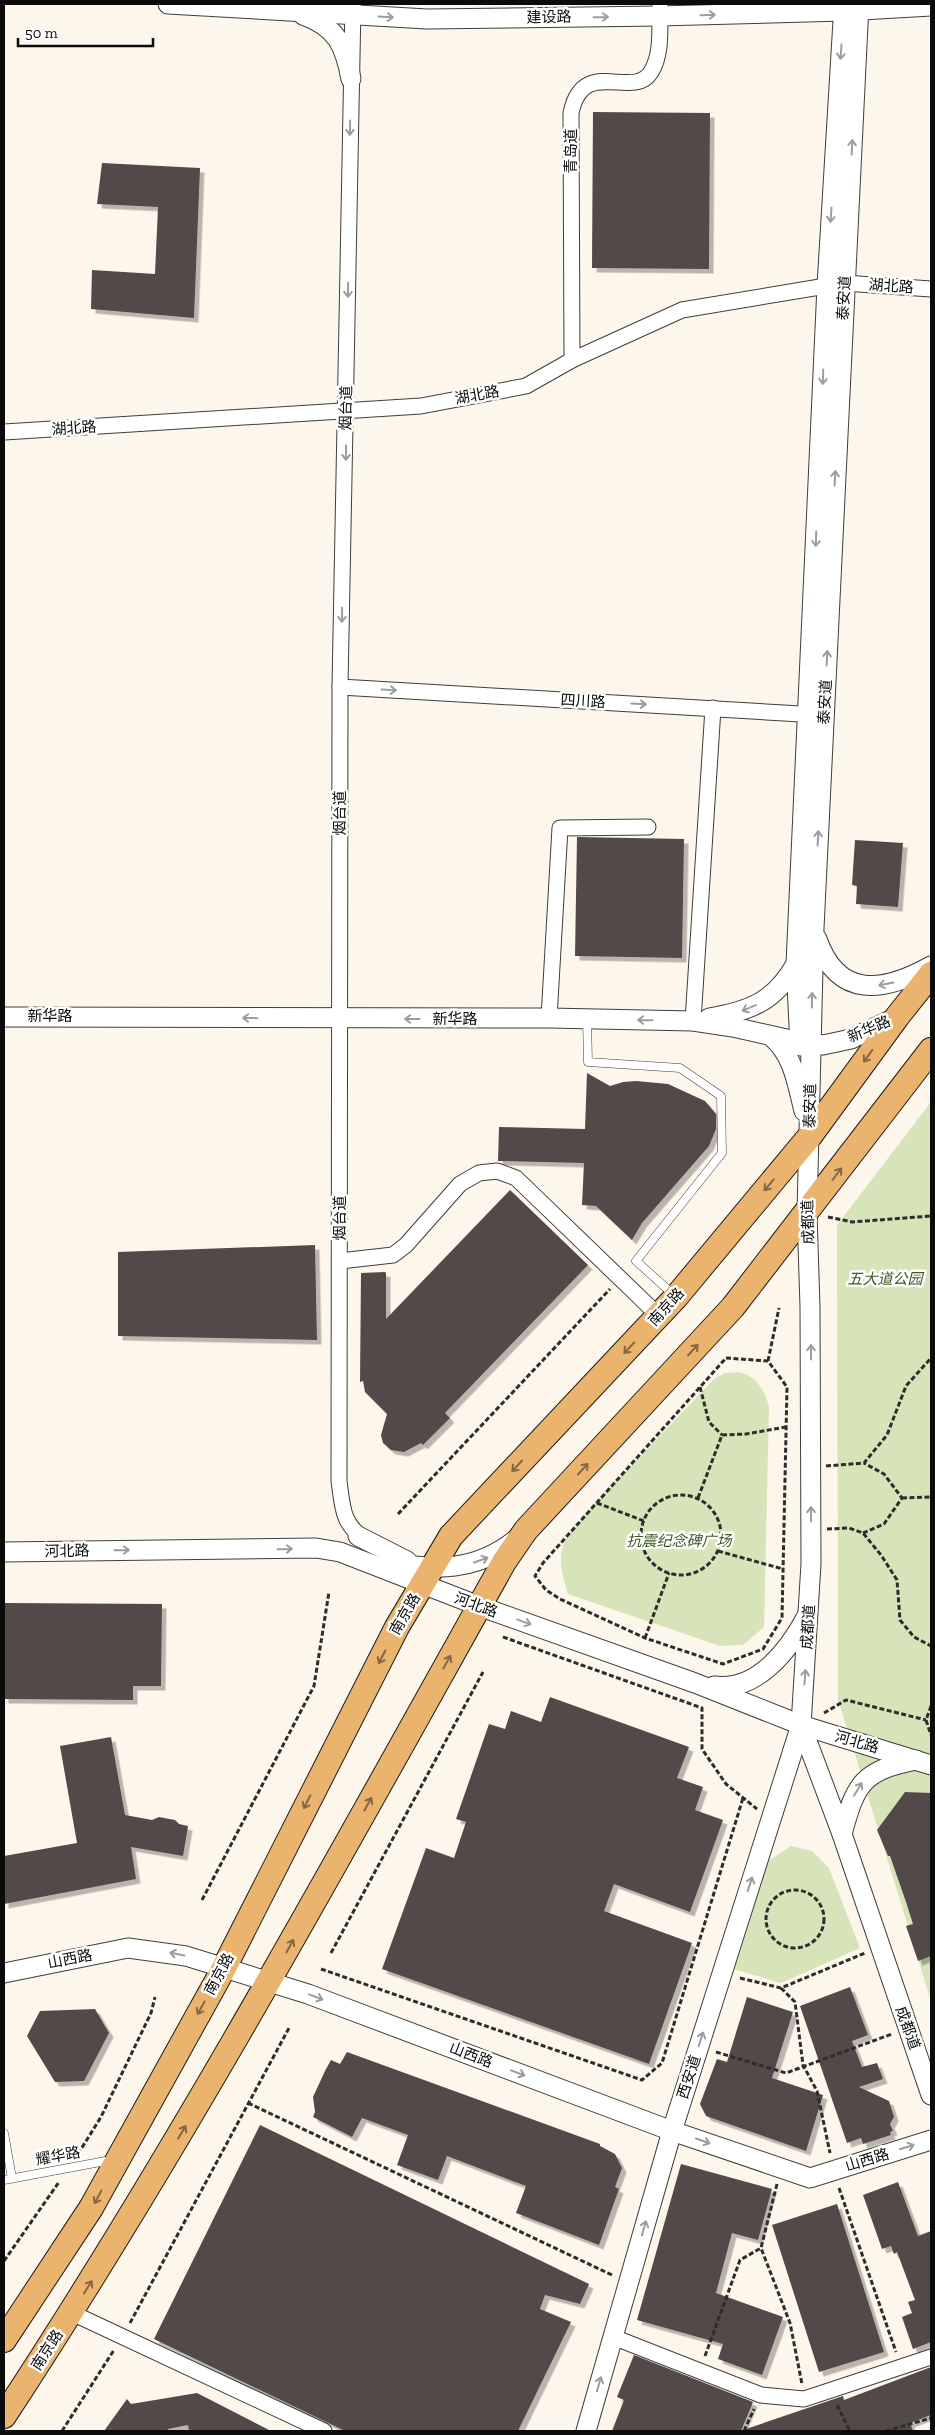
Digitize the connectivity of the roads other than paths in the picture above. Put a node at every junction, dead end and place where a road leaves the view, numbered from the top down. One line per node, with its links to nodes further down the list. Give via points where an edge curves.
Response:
1 (168, 4): 4 (street, 建设路)
2 (931, 6): 3 (street, 建设路)
3 (851, 7): 6 (street, 建设路, one-way to 3); 8 (street, 泰安道)
4 (286, 9): 5 (street, 建设路); 7 (street, via 318,21 333,32 344,47)
5 (353, 9): 6 (street, 建设路, one-way to 6, via 427,19); 7 (street, 烟台道)
6 (660, 10): 10 (street, 青岛道, via 658,53 650,74 643,81 590,84 574,98 571,112)
7 (351, 79): 11 (street, 烟台道, one-way to 11)
8 (835, 284): 9 (street, 湖北路); 10 (street, 湖北路, via 682,310); 15 (street, 泰安道)
9 (931, 289)
10 (572, 360): 11 (street, 湖北路, via 526,386 421,406)
11 (347, 410): 12 (street, 湖北路); 13 (street, 烟台道, one-way to 13)
12 (4, 432)
13 (340, 687): 14 (street, 四川路, one-way to 14); 24 (street, 烟台道)
14 (713, 708): 15 (street, 四川路); 26 (street)
15 (816, 715): 17 (street, 泰安道, one-way to 15); 18 (street, 泰安道)
16 (648, 827): 23 (street, via 560,828)
17 (814, 928): 19 (street, one-way to 17, via 914,976 880,986 855,983 832,968 823,956); 28 (street, 泰安道, one-way to 17)
18 (796, 964): 26 (street, one-way to 26, via 786,981 762,1003 727,1015); 28 (street, 泰安道)
19 (931, 966)
20 (931, 974): 22 (main road, 南京路)
21 (4, 1016): 24 (street, 新华路, one-way to 21)
22 (897, 1017): 28 (street, 新华路, via 851,1039 833,1044); 30 (main road, 南京路, one-way to 30)
23 (549, 1018): 24 (street, 新华路, one-way to 24); 25 (street, 新华路)
24 (340, 1019): 32 (street, 烟台道)
25 (587, 1019): 26 (street, 新华路, one-way to 25); 33 (lane, via 588,1062 680,1068 721,1096 722,1153 636,1261)
26 (694, 1021): 27 (street, 新华路)
27 (772, 1037): 28 (street, 新华路); 30 (street, via 789,1057)
28 (805, 1043): 30 (street, 泰安道)
29 (928, 1057): 31 (main road, 南京路, one-way to 29)
30 (810, 1136): 31 (street, 成都道); 33 (main road, 南京路, one-way to 33)
31 (808, 1213): 35 (main road, 南京路, one-way to 31, via 733,1307); 42 (street, 成都道, one-way to 31)
32 (340, 1261): 34 (street, via 393,1255 406,1245 460,1184 479,1173 497,1171 516,1178); 36 (street, 烟台道, via 339,1481 344,1517)
33 (676, 1297): 34 (main road, 南京路)
34 (659, 1316): 40 (main road, 南京路, one-way to 40, via 451,1536)
35 (526, 1530): 40 (street, one-way to 35, via 478,1562 503,1549); 41 (main road, 南京路)
36 (358, 1536): 39 (street, 烟台道); 40 (street)
37 (4, 1552): 38 (street, 河北路, one-way to 38, via 316,1548)
38 (348, 1554): 39 (street); 40 (street, 河北路)
39 (394, 1563): 40 (street)
40 (428, 1576): 41 (street, 河北路); 47 (main road, 南京路, one-way to 47, via 397,1627)
41 (479, 1606): 43 (street, 河北路, one-way to 43); 49 (main road, 南京路, one-way to 41)
42 (810, 1611): 43 (street, via 785,1650 754,1678 726,1688); 44 (street, 成都道, one-way to 42)
43 (695, 1683): 44 (street, 河北路)
44 (801, 1725): 45 (street, 河北路); 46 (street, 成都道); 51 (street, 西安道, one-way to 44)
45 (924, 1762): 46 (street, one-way to 45, via 850,1804 861,1783 877,1771)
46 (842, 1834): 50 (street, 成都道)
47 (224, 1968): 48 (street, 山西路, one-way to 48, via 169,1953 128,1948); 49 (street, 山西路); 54 (main road, 南京路, one-way to 54)
48 (4, 1973)
49 (270, 1982): 51 (street, 山西路, one-way to 51); 56 (main road, 南京路, one-way to 49)
50 (931, 2094)
51 (672, 2130): 53 (street, 山西路, one-way to 53, via 810,2178); 57 (street, 西安道, one-way to 51)
52 (4, 2134): 55 (lane)
53 (931, 2140)
54 (118, 2159): 55 (lane, 耀华路); 58 (main road, 南京路, one-way to 58, via 91,2208)
55 (8, 2179)
56 (72, 2313): 60 (main road, 南京路); 61 (street)
57 (613, 2337): 59 (street, via 761,2395 804,2399); 62 (street, 西安道, one-way to 57)
58 (4, 2340)
59 (931, 2357)
60 (4, 2416)
61 (324, 2431)
62 (586, 2431)

